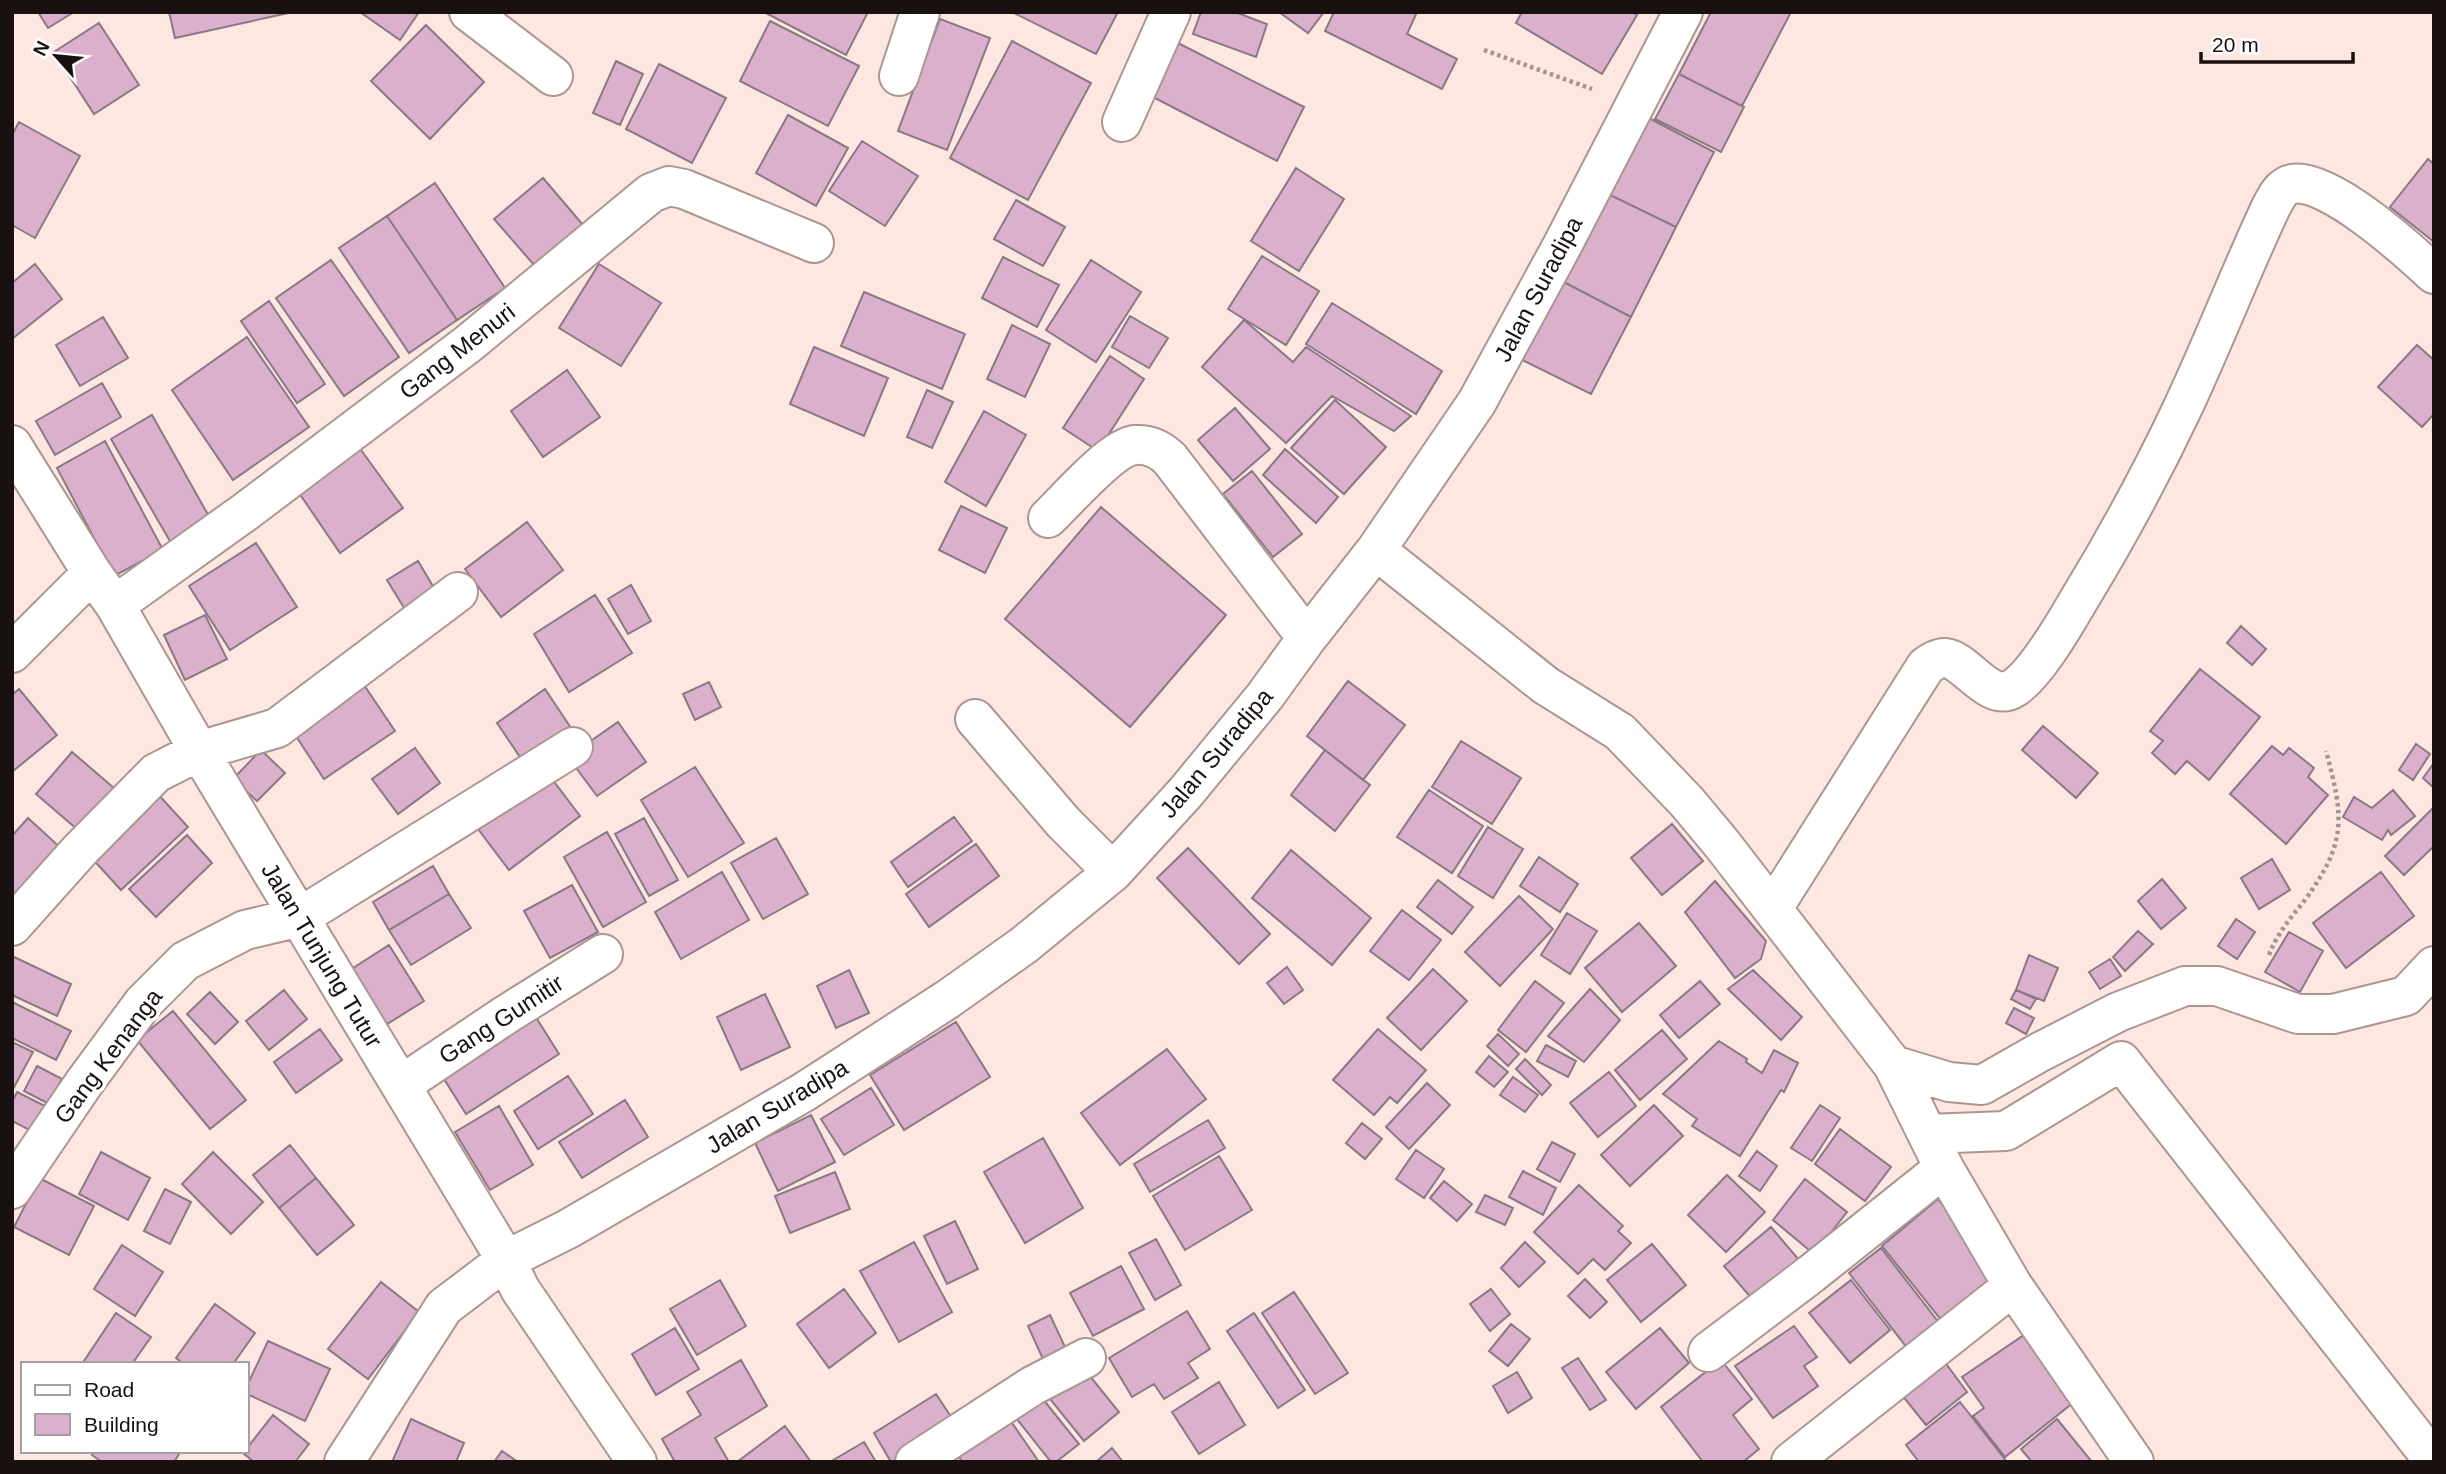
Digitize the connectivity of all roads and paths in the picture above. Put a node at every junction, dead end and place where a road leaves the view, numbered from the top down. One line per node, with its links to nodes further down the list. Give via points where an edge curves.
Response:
1 (469, 12): 6 (street)
2 (920, 12): 7 (street)
3 (1171, 12): 9 (street)
4 (1683, 12): 8 (street, Jalan Suradipa)
5 (1484, 50): 8 (path)
6 (552, 76)
7 (900, 76)
8 (1636, 105): 14 (street, Jalan Suradipa, via 1477,402)
9 (1122, 122)
10 (814, 243): 17 (street, Gang Menuri, via 684,189 669,186 651,193 468,344)
11 (2434, 274): 25 (street, via 2343,201 2305,185 2293,183 2283,188 2124,526 2054,641 2025,678 2005,692 1992,689 1950,659 1926,666)
12 (12, 445): 15 (street, Jalan Tunjung Tutur)
13 (1048, 518): 18 (street, via 1108,458 1133,445 1154,447 1170,458)
14 (1376, 550): 18 (street, Jalan Suradipa); 25 (street, via 1545,685 1620,732 1687,802)
15 (92, 573): 17 (street, Jalan Tunjung Tutur); 19 (street)
16 (458, 592): 22 (street, via 277,728)
17 (115, 605): 22 (street, Jalan Tunjung Tutur)
18 (1307, 638): 24 (street, Jalan Suradipa, via 1186,792)
19 (12, 653)
20 (975, 719): 24 (street)
21 (573, 747): 26 (street, Gang Kenanga)
22 (199, 751): 26 (street, Jalan Tunjung Tutur); 27 (street, via 156,773)
23 (2326, 751): 30 (path, via 2338,796 2338,838 2325,873 2276,939)
24 (1112, 872): 36 (street, Jalan Suradipa, via 1024,945 804,1092)
25 (1773, 908): 31 (street)
26 (300, 917): 32 (street, Jalan Tunjung Tutur); 35 (street, Gang Kenanga, via 244,930 185,961 143,1003)
27 (12, 926)
28 (603, 954): 32 (street, Gang Gumitir)
29 (2434, 966): 30 (street, via 2406,996 2333,1014 2298,1014)
30 (2252, 998): 31 (street, via 2217,986 2185,986 2118,1012 1982,1085 1949,1082)
31 (1893, 1065): 33 (street)
32 (401, 1085): 36 (street, Jalan Tunjung Tutur)
33 (1927, 1134): 34 (street); 40 (street, via 2006,1131 2121,1061)
34 (1944, 1168): 37 (street); 38 (street)
35 (12, 1189)
36 (506, 1260): 41 (street, Jalan Suradipa, via 444,1307); 42 (street, Jalan Tunjung Tutur, via 520,1289)
37 (2012, 1286): 44 (street); 45 (street)
38 (1708, 1352)
39 (1086, 1358): 43 (street, via 1032,1386)
40 (2434, 1461)
41 (344, 1462)
42 (637, 1462)
43 (915, 1462)
44 (1791, 1462)
45 (2134, 1462)

